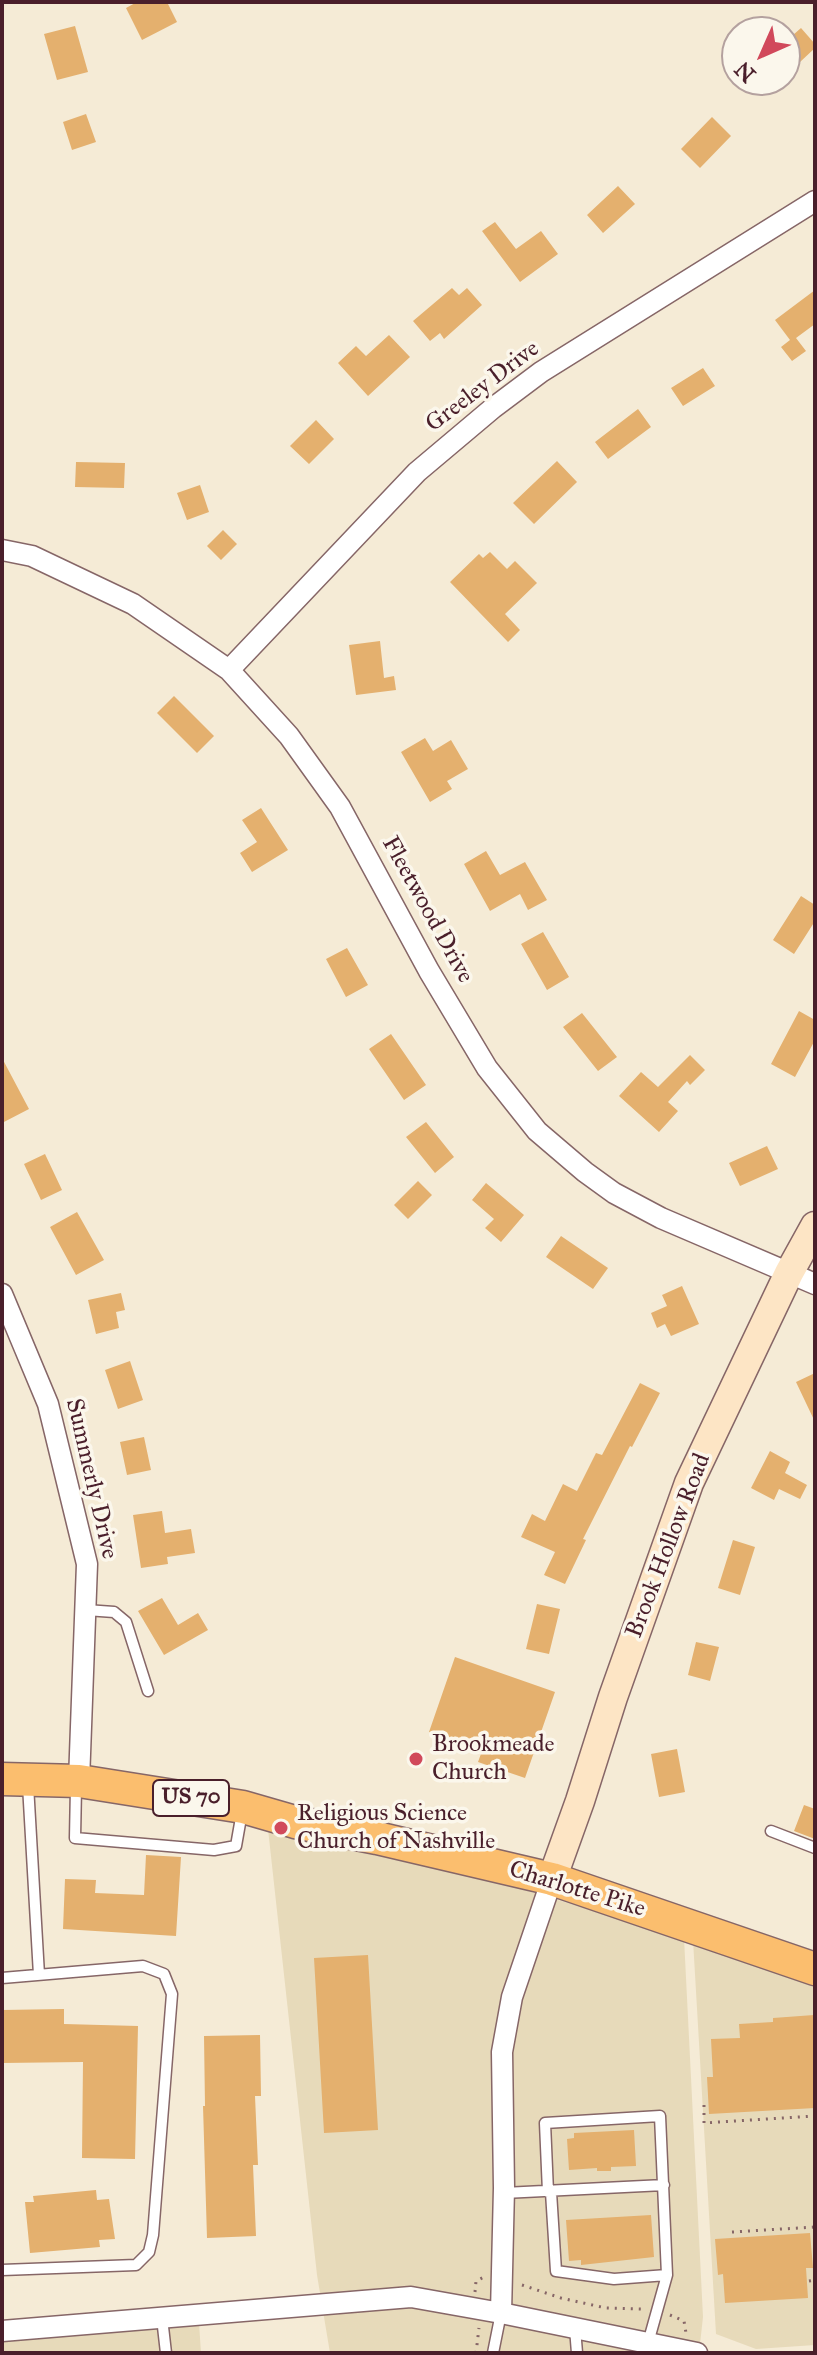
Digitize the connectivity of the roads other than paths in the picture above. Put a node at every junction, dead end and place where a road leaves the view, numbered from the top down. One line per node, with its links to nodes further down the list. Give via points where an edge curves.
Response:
1 (815, 201): 3 (street, Greeley Drive, via 541,372 493,408 417,472)
2 (2, 550): 3 (street, Fleetwood Drive, via 32,556 133,604)
3 (229, 670): 5 (street, Fleetwood Drive, via 289,736 340,807 487,1068 537,1131 614,1193)
4 (815, 1226): 5 (street, Brook Hollow Road)
5 (802, 1279): 14 (street, Brook Hollow Road, via 689,1483)
6 (2, 1294): 7 (street, Summerly Drive, via 48,1404 87,1564)
7 (86, 1610): 8 (lane, via 114,1612 126,1622); 10 (street, Summerly Drive)
8 (148, 1691)
9 (15, 1779): 10 (main road, Charlotte Pike / US 70); 16 (lane)
10 (78, 1780): 11 (main road, Charlotte Pike / US 70); 11 (lane, via 75,1838 214,1850 236,1846)
11 (243, 1807): 14 (main road, Charlotte Pike / US 70)
12 (771, 1831): 13 (lane)
13 (815, 1848)
14 (552, 1879): 15 (main road, Charlotte Pike / US 70); 20 (street, via 512,1997 502,2052)
15 (815, 1969)
16 (39, 1975): 17 (lane); 21 (lane, via 143,1966 164,1974 172,1994 153,2235 149,2252 136,2265)
17 (2, 1978)
18 (664, 2189): 19 (lane); 19 (lane, via 660,2116 545,2123); 22 (lane)
19 (550, 2192): 20 (lane); 22 (lane, via 556,2271 614,2279)
20 (504, 2193): 23 (street)
21 (2, 2270)
22 (667, 2275): 27 (lane)
23 (501, 2313): 24 (street, via 411,2297); 25 (street); 30 (lane)
24 (162, 2318): 26 (street); 29 (lane)
25 (575, 2328): 28 (street); 31 (lane)
26 (2, 2331)
27 (648, 2343): 28 (street); 32 (street)
28 (626, 2346)
29 (166, 2353)
30 (493, 2353)
31 (577, 2353)
32 (697, 2353)

